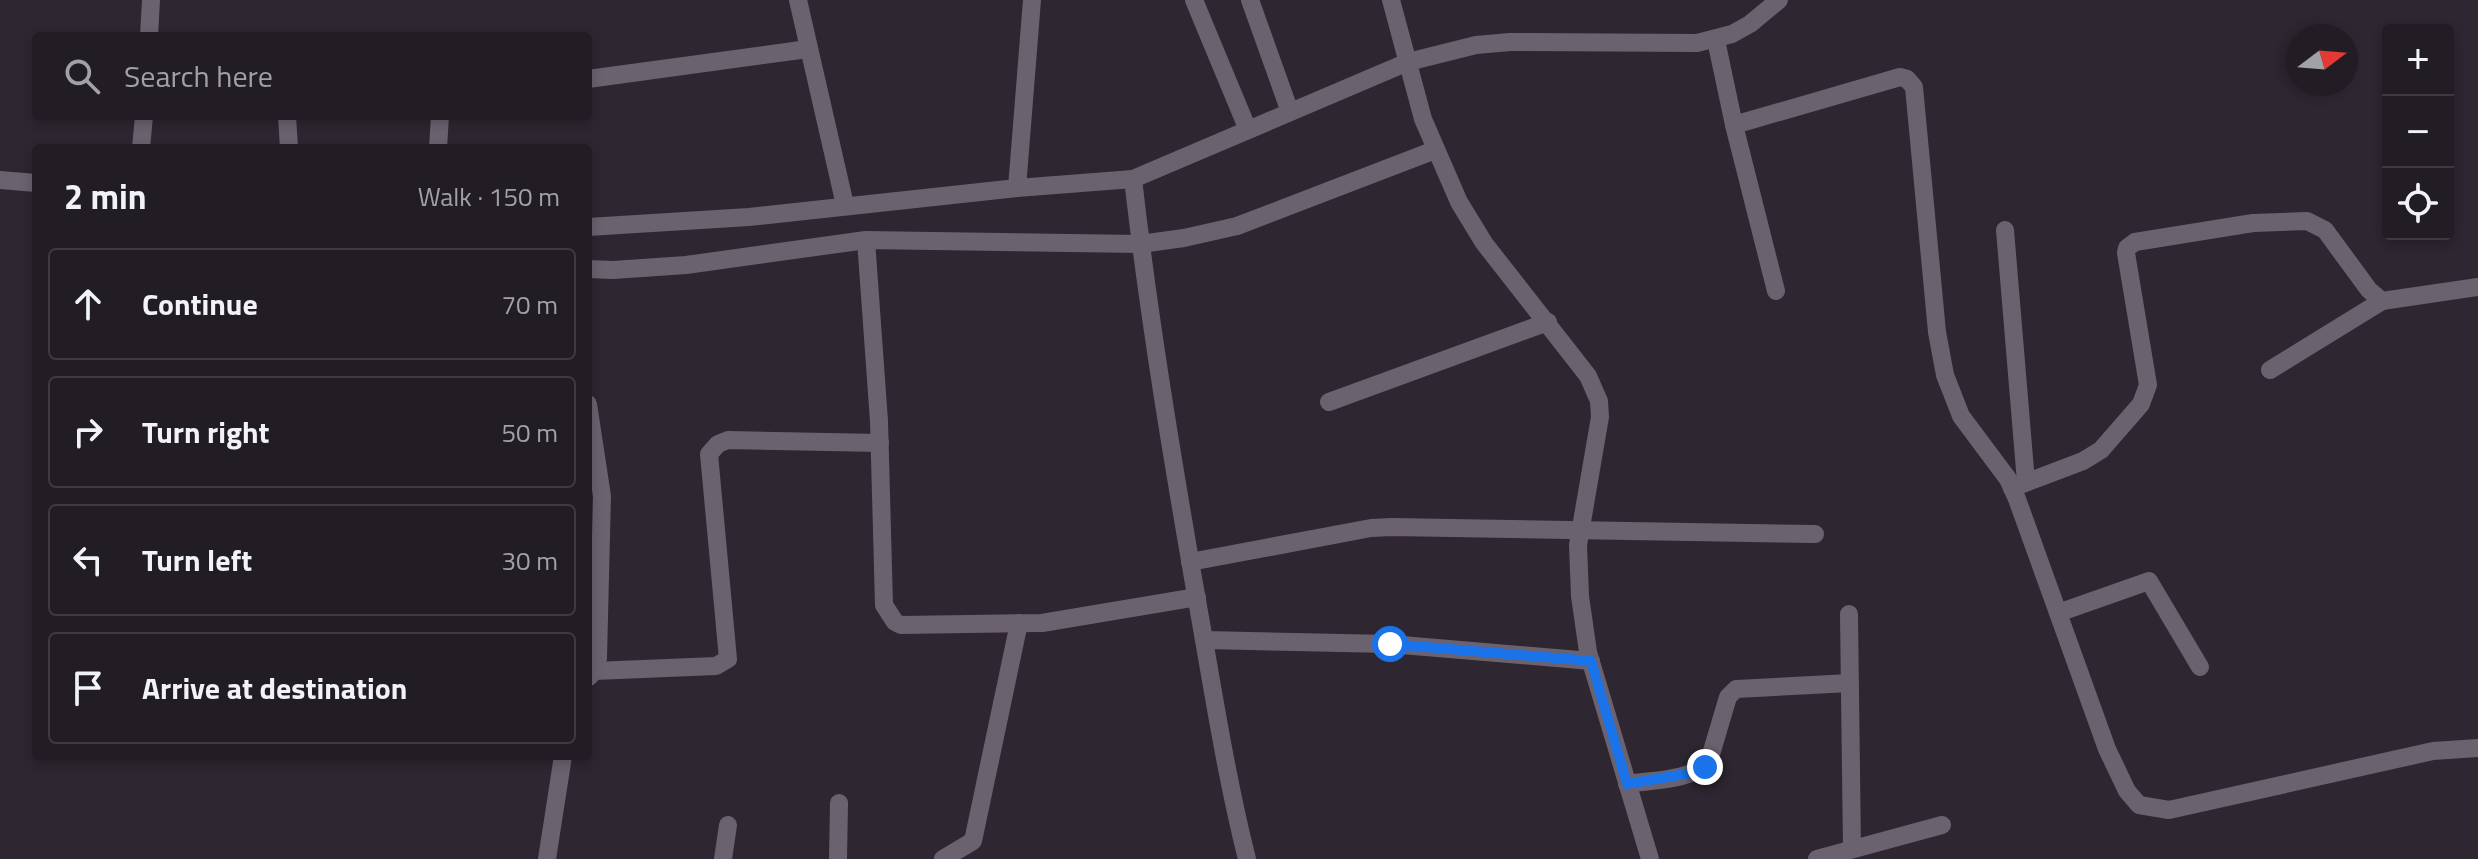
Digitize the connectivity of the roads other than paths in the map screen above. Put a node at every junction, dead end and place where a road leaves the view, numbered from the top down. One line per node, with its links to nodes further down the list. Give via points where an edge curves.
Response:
1 (151, 0): 8 (street)
2 (798, 0): 10 (street)
3 (1032, 0): 26 (street)
4 (1194, 0): 18 (street)
5 (1250, 0): 13 (street)
6 (1391, 0): 11 (street)
7 (1779, 0): 9 (street, via 1750,24)
8 (149, 32)
9 (1716, 40): 11 (street, via 1510,42); 14 (street)
10 (808, 49): 12 (street); 27 (street)
11 (1408, 62): 13 (street); 22 (street)
12 (592, 78)
13 (1290, 112): 18 (street)
14 (1732, 116): 34 (street); 41 (street, via 1900,77 1914,87 1945,375 1961,416)
15 (144, 120): 19 (street)
16 (287, 120): 20 (street)
17 (440, 120): 21 (street)
18 (1248, 130): 23 (street)
19 (141, 144)
20 (289, 144)
21 (438, 144)
22 (1435, 150): 31 (street, via 1237,226); 36 (street, via 1484,243)
23 (1133, 179): 26 (street); 31 (street)
24 (0, 180): 25 (street)
25 (32, 183)
26 (1017, 188): 27 (street)
27 (845, 205): 28 (street)
28 (592, 227)
29 (2005, 230): 41 (street)
30 (866, 240): 31 (street); 32 (street, via 686,265); 40 (street)
31 (1140, 244): 44 (street)
32 (592, 269)
33 (2478, 287): 35 (street)
34 (1776, 291)
35 (2382, 301): 37 (street); 41 (street, via 2325,230 2307,221 2253,223 2135,242 2126,253 2146,394 2101,450)
36 (1548, 322): 38 (street); 42 (street, via 1588,376 1599,401)
37 (2270, 370)
38 (1329, 402)
39 (592, 430): 52 (street, via 602,496 598,658)
40 (880, 443): 48 (street, via 888,614 901,625); 53 (street, via 728,440 712,448 728,659 716,666)
41 (2019, 485): 46 (street)
42 (1580, 532): 43 (street); 44 (street, via 1371,528); 50 (street, via 1580,596)
43 (1815, 534)
44 (1190, 562): 45 (street)
45 (1197, 597): 48 (street); 49 (street)
46 (2058, 613): 51 (street, via 2149,581); 55 (street, via 2107,749 2139,805 2169,810 2433,751)
47 (1849, 614): 54 (street)
48 (1019, 623): 65 (street, via 973,841)
49 (1204, 640): 50 (street, via 1390,644); 66 (street)
50 (1591, 661): 57 (street)
51 (2200, 667)
52 (592, 672)
53 (592, 674)
54 (1850, 683): 57 (street, via 1736,689 1728,697 1705,767); 61 (street)
55 (2478, 748)
56 (562, 760): 62 (street)
57 (1627, 784): 67 (street)
58 (839, 803): 64 (street)
59 (728, 825): 63 (street)
60 (1942, 825): 61 (street)
61 (1852, 849): 68 (street)
62 (547, 859)
63 (723, 859)
64 (838, 859)
65 (943, 859)
66 (1247, 859)
67 (1650, 859)
68 (1817, 859)

